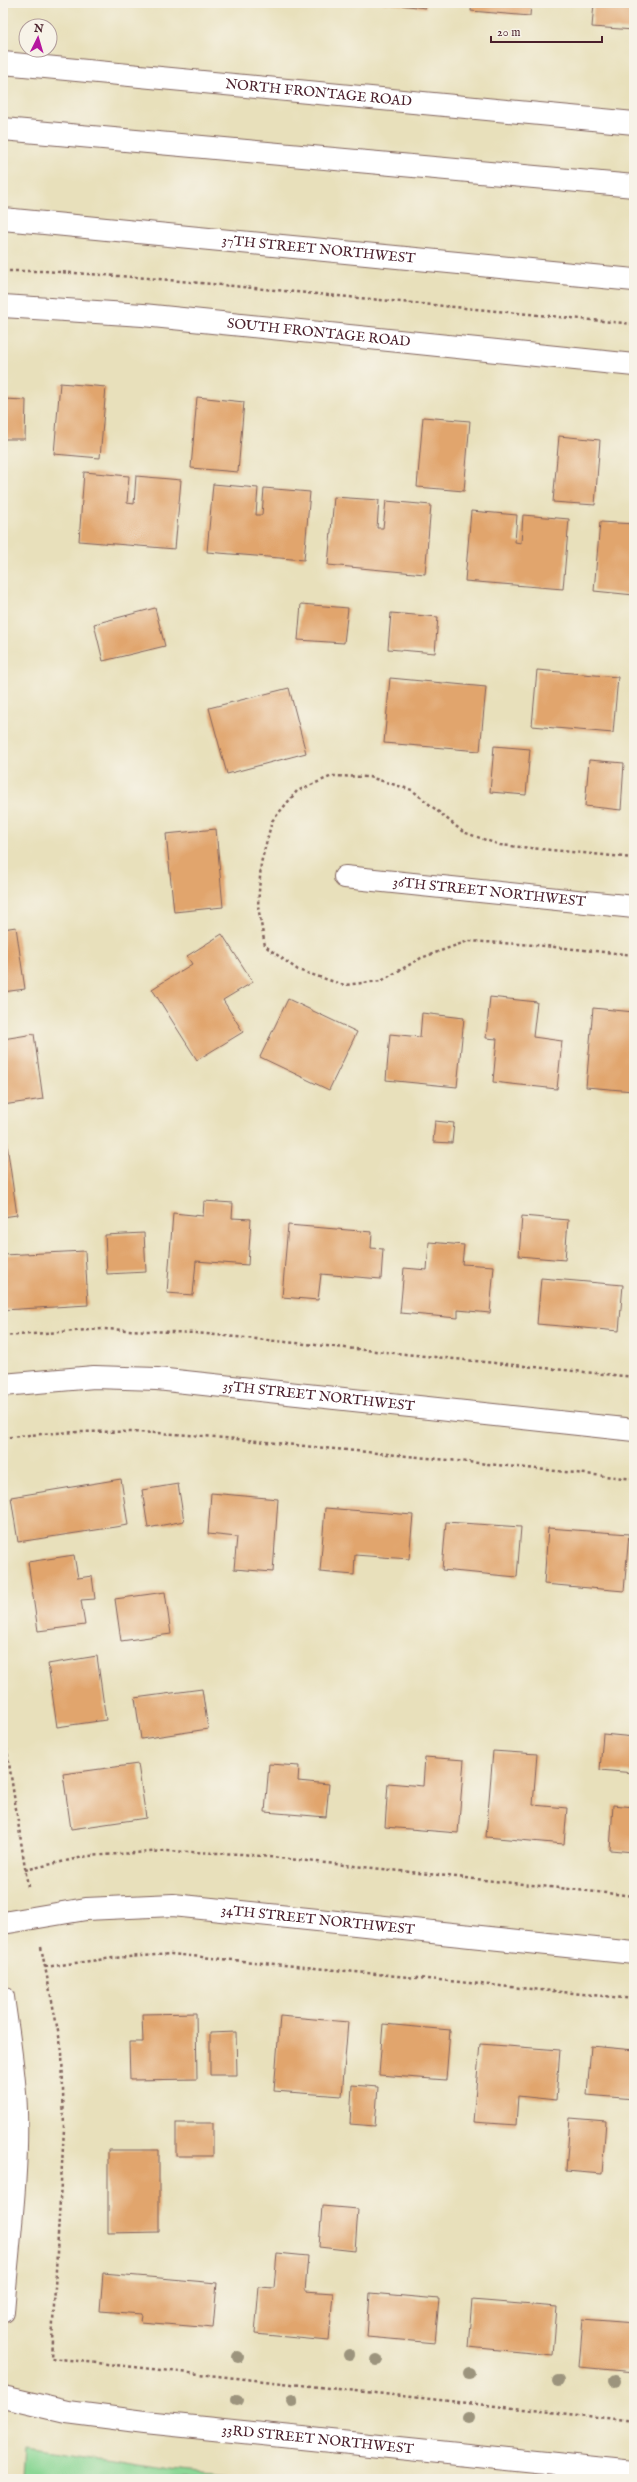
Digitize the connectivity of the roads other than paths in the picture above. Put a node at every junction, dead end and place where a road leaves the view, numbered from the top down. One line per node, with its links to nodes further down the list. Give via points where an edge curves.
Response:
1 (3, 64): 2 (street, NORTH FRONTAGE ROAD)
2 (634, 123)
3 (3, 129): 4 (street)
4 (634, 186)
5 (3, 218): 6 (street, 37TH STREET NORTHWEST)
6 (634, 280)
7 (3, 306): 8 (street, SOUTH FRONTAGE ROAD, via 142,315)
8 (634, 365)
9 (345, 876): 10 (street, 36TH STREET NORTHWEST)
10 (634, 907)
11 (3, 1385): 12 (street, 35TH STREET NORTHWEST, via 94,1377 157,1379)
12 (634, 1430)
13 (3, 1923): 14 (street, 34TH STREET NORTHWEST, via 86,1909 173,1905)
14 (634, 1953)
15 (3, 1996): 16 (street, via 13,2068 16,2151)
16 (3, 2312)
17 (3, 2398): 18 (street, 33RD STREET NORTHWEST, via 67,2412 145,2422)
18 (634, 2472)

